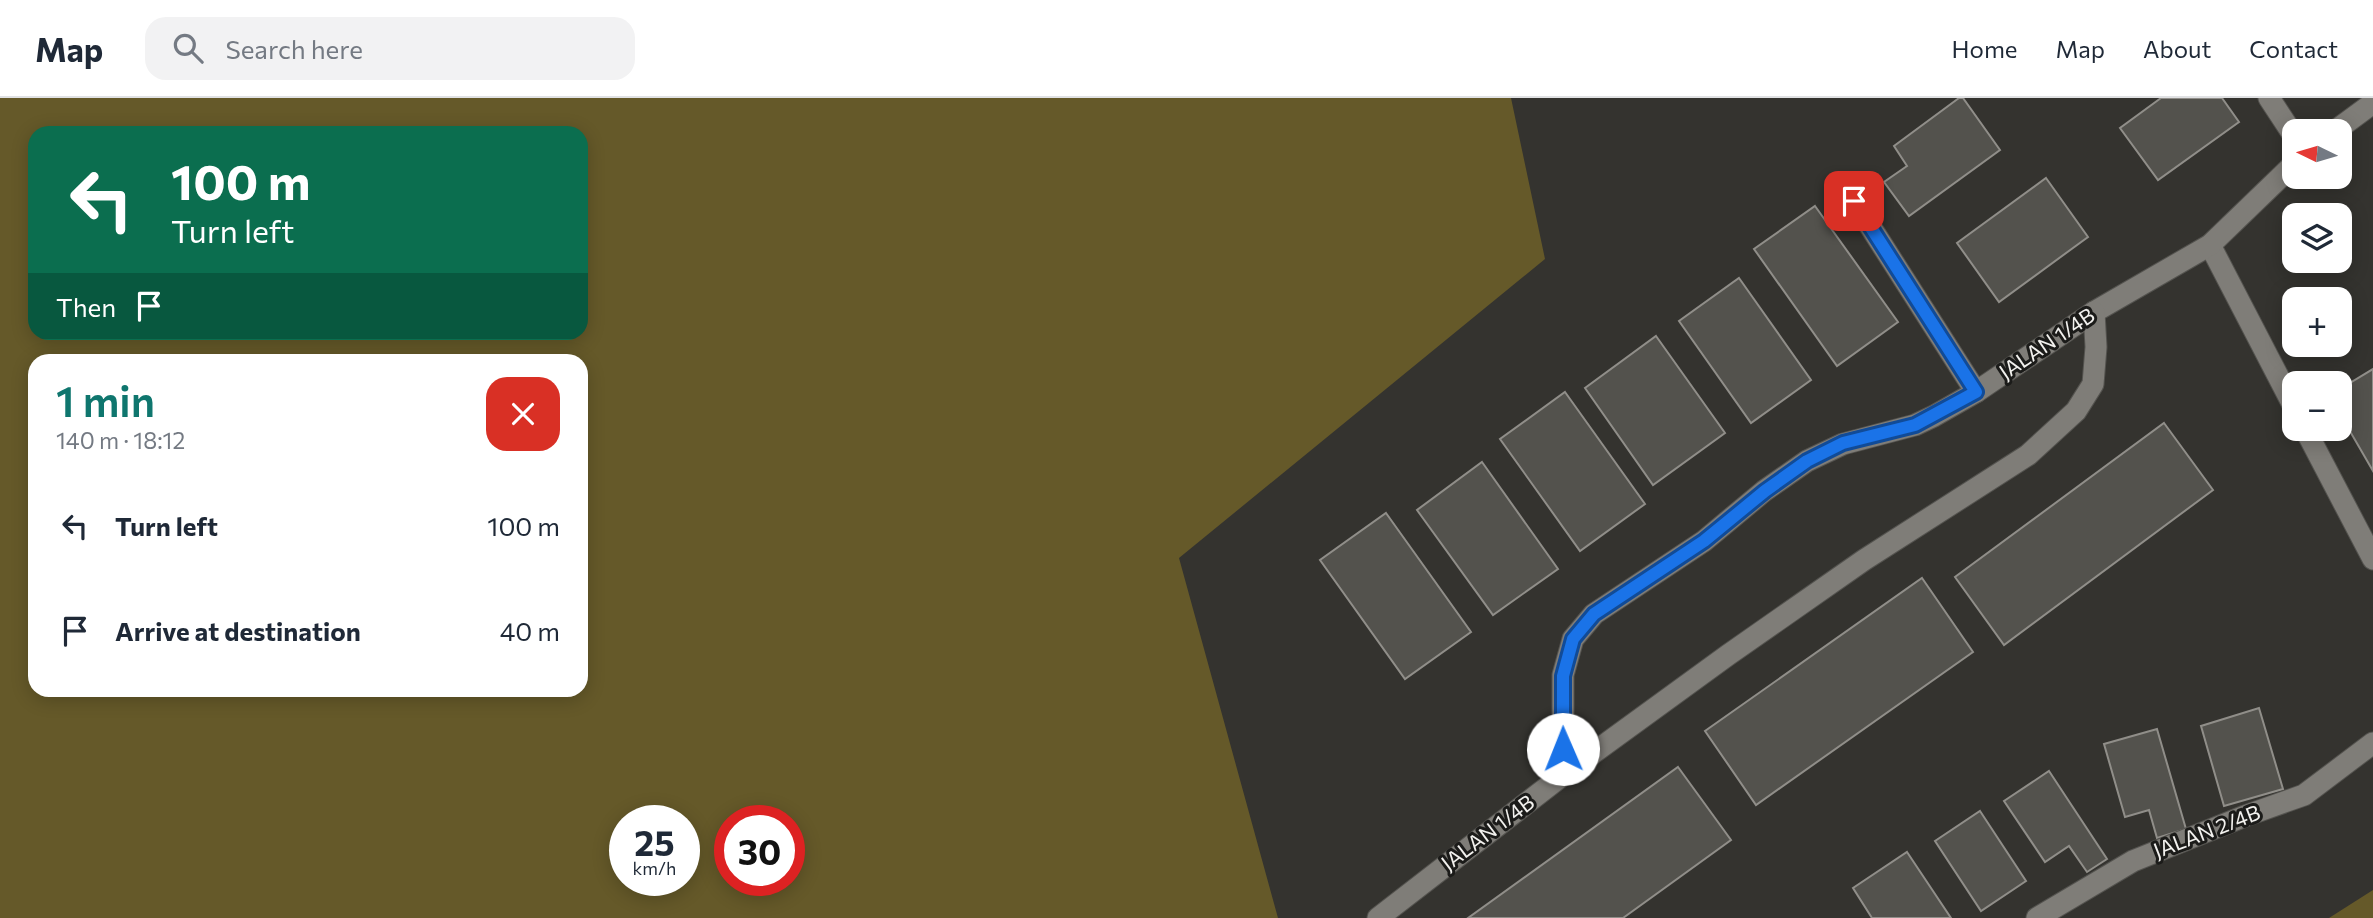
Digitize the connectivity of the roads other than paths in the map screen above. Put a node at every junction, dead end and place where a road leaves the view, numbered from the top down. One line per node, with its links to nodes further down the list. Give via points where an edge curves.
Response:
1 (2269, 98): 3 (street)
2 (2373, 103): 4 (street)
3 (2283, 119)
4 (2351, 119)
5 (2282, 175): 7 (street, JALAN 1/4B)
6 (1854, 201): 10 (street)
7 (2210, 244): 8 (street, JALAN 1/4B); 9 (street)
8 (2094, 312): 10 (street, JALAN 1/4B); 14 (street, via 2094,384 2076,411 2028,455 1864,560)
9 (2282, 384)
10 (1976, 392): 14 (street, JALAN 1/4B, via 1915,425 1843,443 1807,461 1704,541 1594,614 1573,639 1563,676)
11 (2311, 441): 12 (street)
12 (2373, 559)
13 (2373, 743): 16 (street, JALAN 2/4B, via 2304,795 2133,861)
14 (1563, 775): 15 (street, JALAN 1/4B)
15 (1378, 918)
16 (2037, 918)

